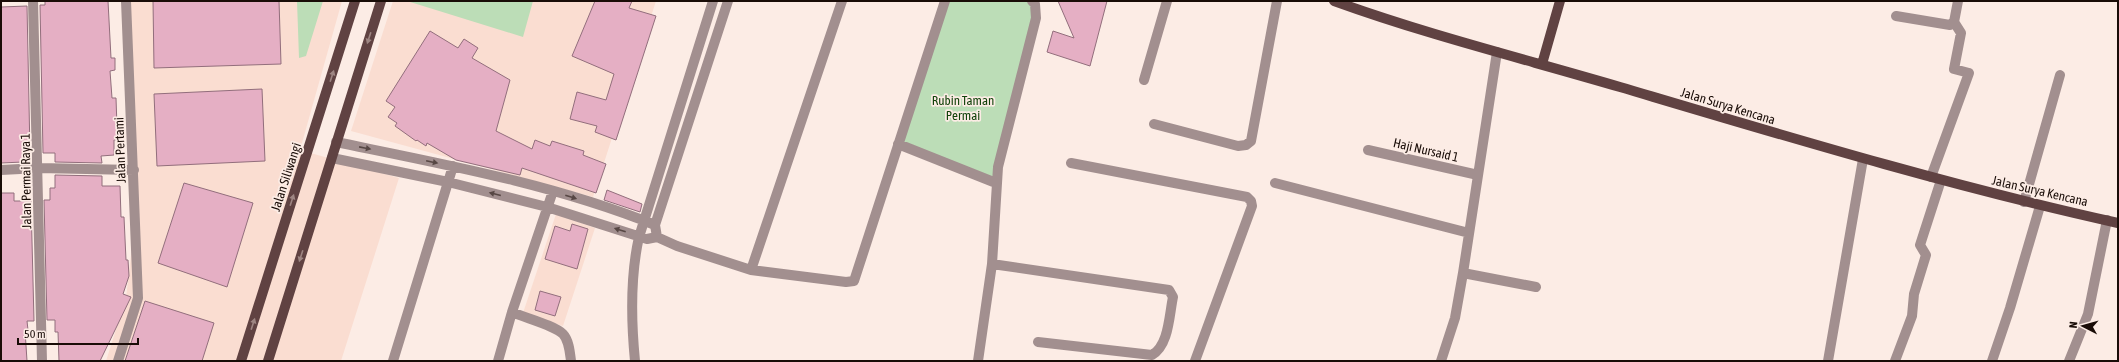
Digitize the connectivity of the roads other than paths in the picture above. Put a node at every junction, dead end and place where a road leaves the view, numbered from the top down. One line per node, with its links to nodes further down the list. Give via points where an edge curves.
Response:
1 (33, 1): 30 (street, Jalan Permai Raya 1)
2 (126, 1): 32 (street, Jalan Pertami)
3 (355, 1): 57 (main road, Jalan Siliwangi, one-way to 3)
4 (381, 1): 23 (main road, one-way to 23)
5 (714, 1): 43 (street)
6 (728, 1): 45 (street)
7 (842, 1): 50 (street)
8 (945, 1): 24 (street)
9 (1032, 1): 36 (street, via 1035,4 1036,18)
10 (1167, 1): 21 (street)
11 (1277, 1): 22 (street, via 1251,141 1238,146)
12 (1334, 1): 15 (main road, Jalan Surya Kencana)
13 (1560, 1): 19 (main road)
14 (1958, 1): 17 (street)
15 (1355, 4): 18 (main road, Jalan Surya Kencana)
16 (1896, 16): 17 (street, via 1950,25)
17 (1954, 22): 34 (street, via 1961,33 1954,69 1969,73)
18 (1497, 52): 19 (main road, Jalan Surya Kencana); 33 (street)
19 (1542, 64): 27 (main road, Jalan Surya Kencana)
20 (2060, 75): 39 (street)
21 (1144, 80)
22 (1154, 124)
23 (336, 142): 26 (main road); 29 (street, one-way to 29)
24 (898, 144): 36 (street); 50 (street, via 854,281)
25 (1368, 150): 33 (street, Haji Nursaid 1)
26 (332, 158): 35 (street); 58 (main road, one-way to 58)
27 (1863, 159): 34 (main road, Jalan Surya Kencana); 66 (street)
28 (1071, 163): 64 (street, via 1247,197 1251,201 1252,206)
29 (453, 166): 35 (street); 38 (street)
30 (39, 168): 31 (street); 32 (street); 55 (street, Jalan Permai Raya 1)
31 (1, 170)
32 (134, 170): 56 (street, Jalan Pertami, via 138,298)
33 (1478, 175): 46 (street)
34 (1936, 179): 39 (main road, Jalan Surya Kencana); 67 (street, via 1920,245 1926,255 1914,294 1912,316)
35 (448, 182): 41 (street, one-way to 35); 59 (street)
36 (996, 183): 49 (street)
37 (1276, 184): 46 (street)
38 (553, 191): 41 (street); 43 (street, one-way to 43)
39 (2024, 202): 40 (main road, Jalan Surya Kencana)
40 (2040, 206): 42 (main road, Jalan Surya Kencana); 68 (street)
41 (547, 207): 47 (street, one-way to 41); 53 (street)
42 (2107, 220): 44 (main road, Jalan Surya Kencana); 69 (street, via 2088,314)
43 (644, 221): 45 (street); 47 (street)
44 (2118, 223)
45 (655, 225): 48 (street)
46 (1469, 233): 51 (street)
47 (639, 237): 48 (street); 62 (street, via 634,259 632,334)
48 (657, 237): 50 (street)
49 (992, 264): 54 (street, via 1169,290 1172,294 1164,342 1159,351 1152,355); 63 (street)
50 (751, 270)
51 (1463, 273): 52 (street); 65 (street, via 1455,318)
52 (1536, 287)
53 (512, 312): 60 (street); 61 (street, via 564,334)
54 (1038, 342)
55 (42, 361)
56 (118, 361)
57 (241, 361)
58 (268, 361)
59 (393, 361)
60 (498, 361)
61 (571, 361)
62 (635, 361)
63 (978, 361)
64 (1195, 361)
65 (1442, 361)
66 (1828, 361)
67 (1895, 361)
68 (1992, 361)
69 (2069, 361)

